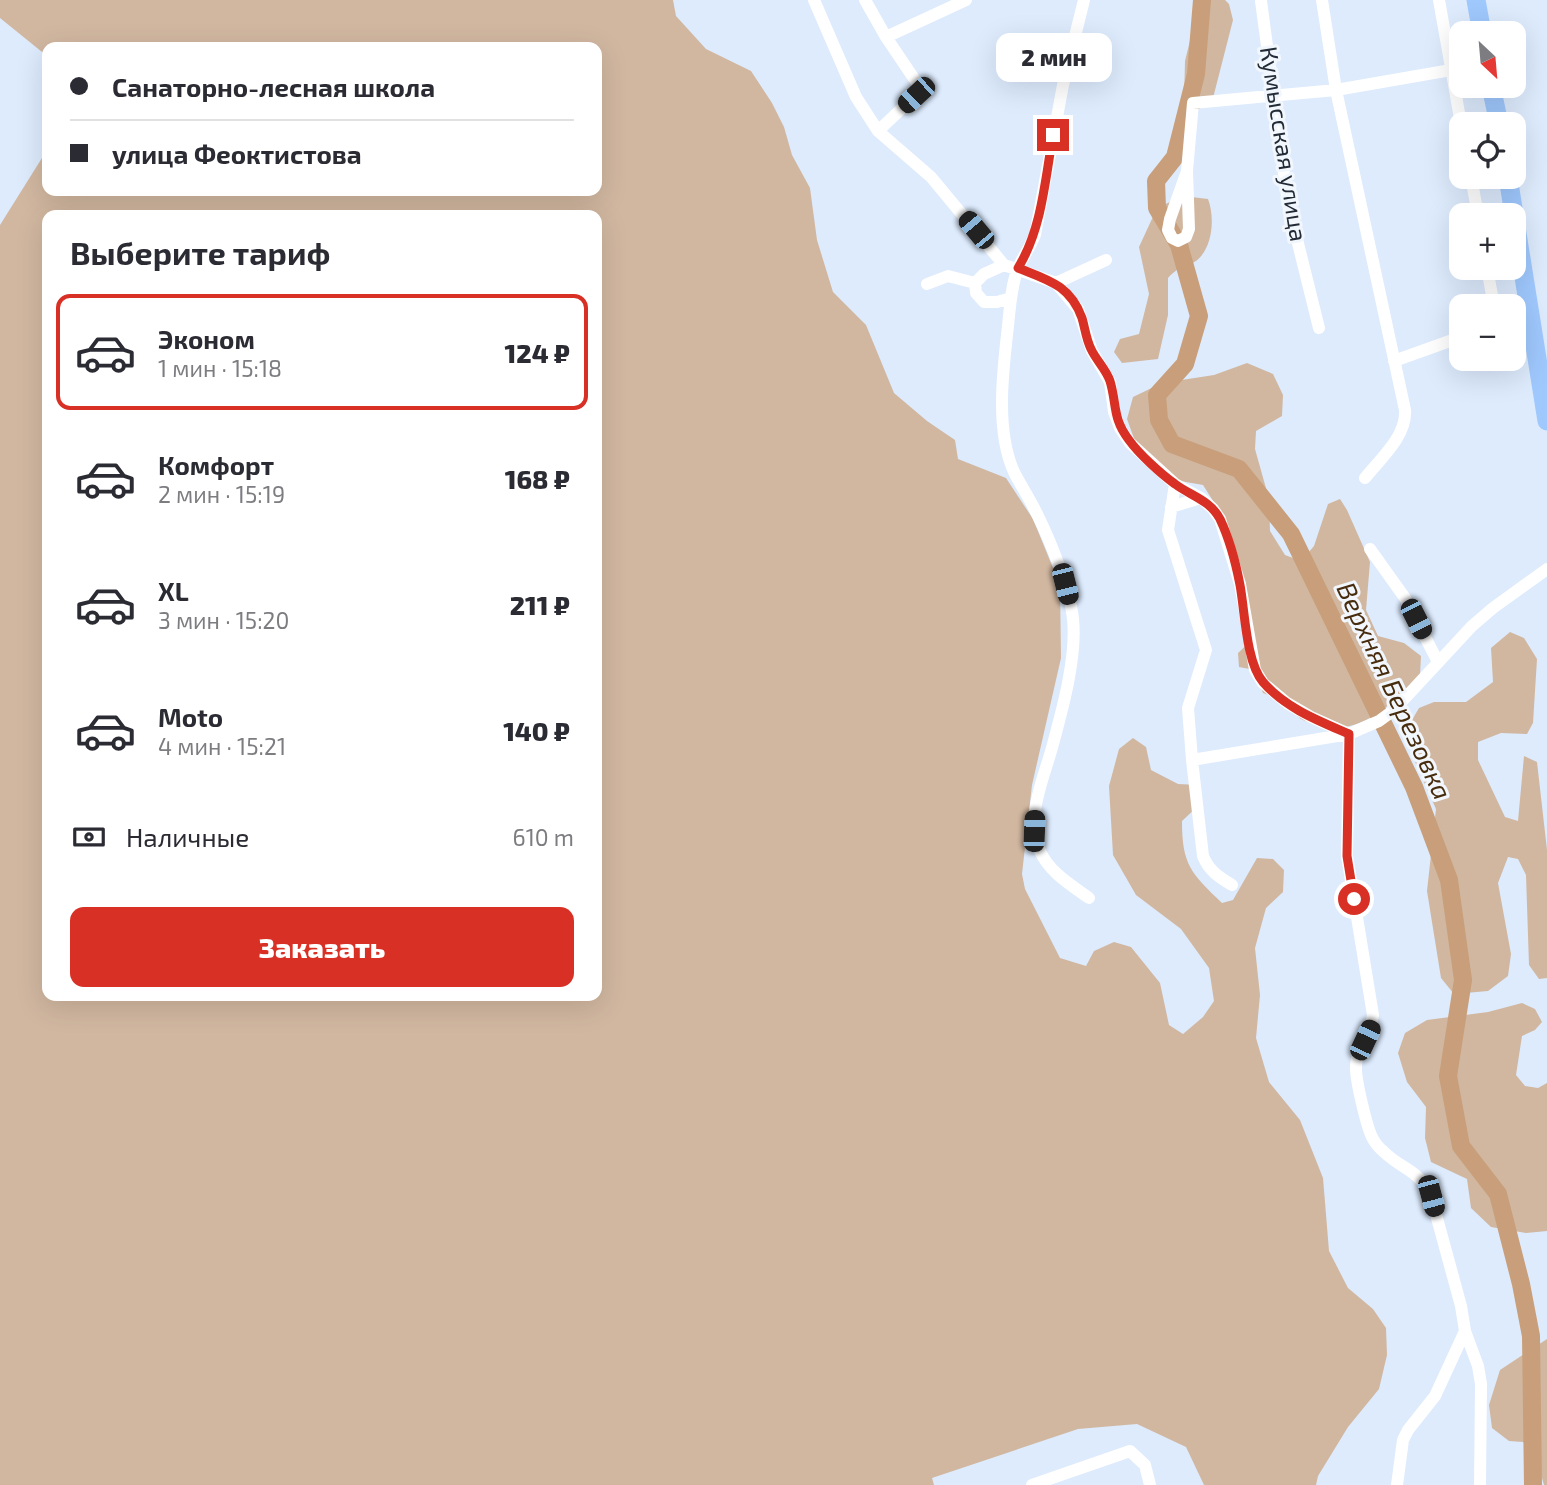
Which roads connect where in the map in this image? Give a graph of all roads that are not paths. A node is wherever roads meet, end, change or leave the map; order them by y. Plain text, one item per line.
1 (814, 0) edge
2 (865, 0) edge
3 (966, 0) edge
4 (1084, 0) edge
5 (1322, 0) edge
6 (1439, 0) edge
7 (1476, 0) edge
8 (1261, 1) edge
9 (1480, 21) edge
10 (886, 37) junction
11 (1449, 58) edge
12 (1449, 70) edge
13 (1336, 90) junction
14 (1273, 96) junction
15 (878, 131) junction
16 (1187, 171) dead end
17 (1509, 189) edge
18 (1106, 260) dead end
19 (1004, 265) junction
20 (1018, 268) junction
21 (975, 283) junction
22 (1056, 283) junction
23 (927, 284) dead end
24 (1520, 294) edge
25 (1011, 298) junction
26 (1319, 328) dead end
27 (1526, 332) edge
28 (1449, 341) edge
29 (1394, 361) junction
30 (1547, 421) edge
31 (1364, 478) dead end
32 (1175, 484) junction
33 (1200, 498) junction
34 (1171, 507) junction
35 (1370, 549) dead end
36 (1547, 569) edge
37 (1438, 662) junction
38 (1349, 734) junction
39 (1192, 760) junction
40 (1232, 885) dead end
41 (1089, 898) dead end
42 (1465, 1331) junction
43 (1032, 1485) edge
44 (1150, 1485) edge
45 (1397, 1485) edge
46 (1480, 1485) edge

1 - 15 street
2 - 10 street
3 - 10 street
4 - 20 street
5 - 13 street
6 - 11 street
7 - 9 main road
8 - 14 street, Кумысская улица
10 - 15 street
12 - 13 street
13 - 14 street
13 - 29 street
14 - 16 street
14 - 26 street, Кумысская улица
15 - 19 street
17 - 24 main road
18 - 22 street
19 - 20 street
19 - 21 street
20 - 22 street
20 - 25 street
21 - 23 street
21 - 25 street
22 - 32 street
25 - 41 street
27 - 30 main road
28 - 29 street
29 - 31 street
32 - 33 street
32 - 34 street
33 - 34 street
33 - 38 street
34 - 39 street
35 - 37 street
36 - 37 street
37 - 38 street
38 - 39 street
38 - 42 street
39 - 40 street
42 - 45 street
42 - 46 street
43 - 44 street

